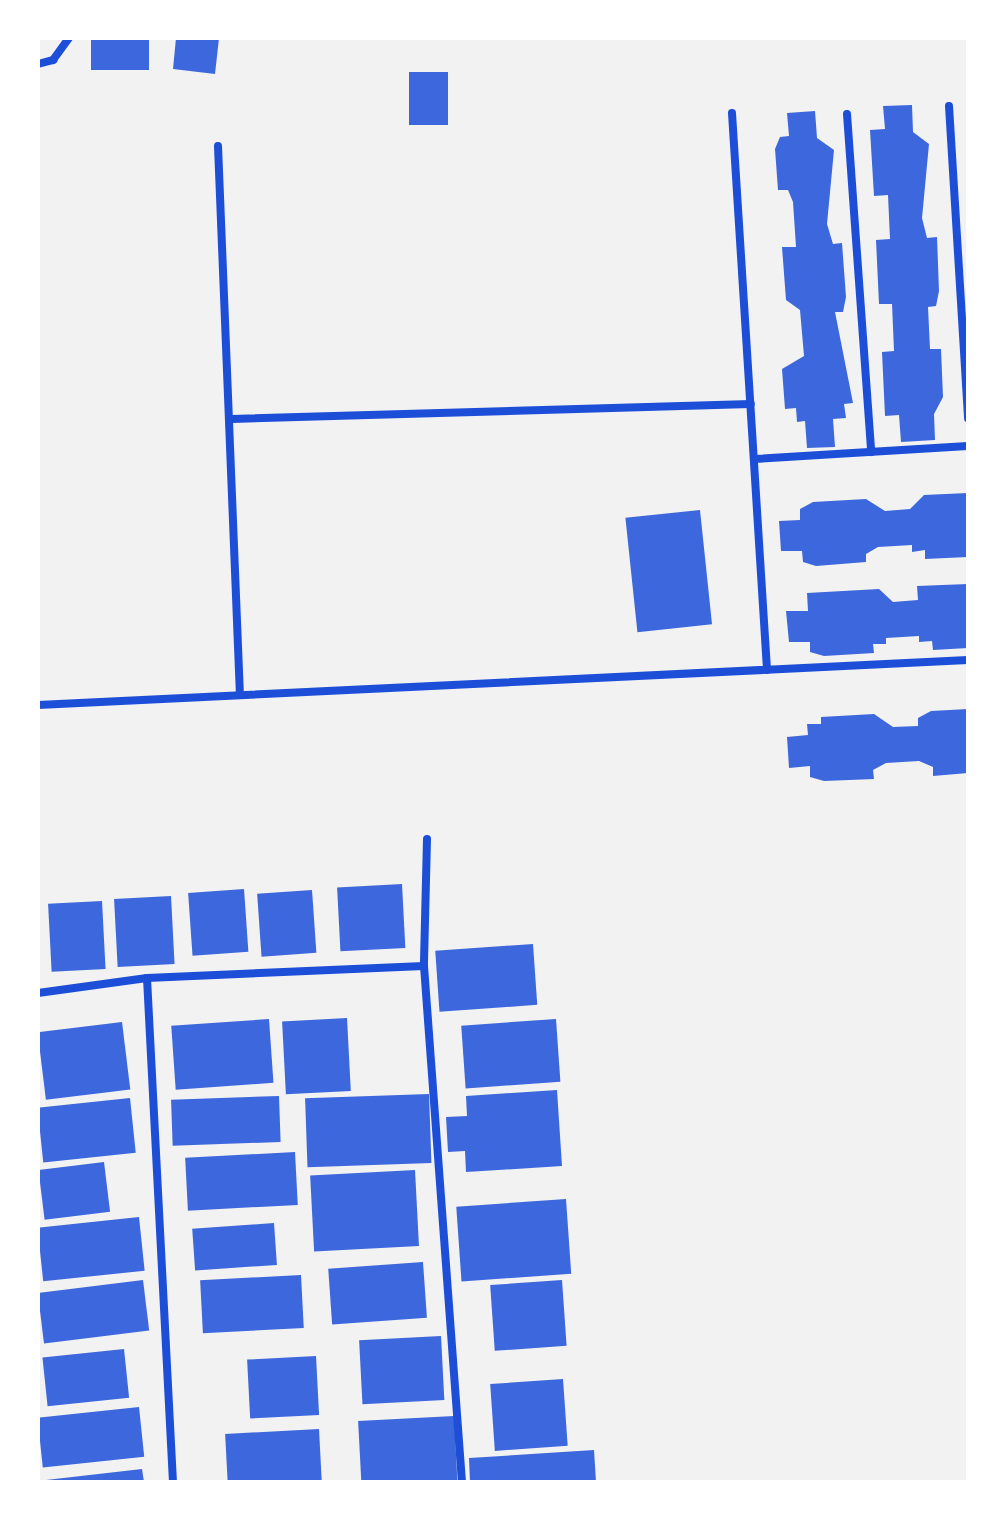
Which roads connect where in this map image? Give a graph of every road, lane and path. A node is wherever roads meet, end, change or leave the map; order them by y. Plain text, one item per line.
1 (69, 38) edge
2 (38, 64) edge
3 (949, 106) dead end
4 (732, 113) dead end
5 (847, 114) dead end
6 (218, 146) dead end
7 (751, 404) junction
8 (968, 418) edge
9 (232, 419) junction
10 (968, 446) edge
11 (871, 452) junction
12 (754, 459) junction
13 (968, 660) edge
14 (767, 670) junction
15 (240, 695) junction
16 (38, 705) edge
17 (427, 839) dead end
18 (424, 966) junction
19 (147, 978) junction
20 (38, 993) edge
21 (173, 1482) edge
22 (462, 1482) edge

1 - 2 street
3 - 8 street
4 - 7 street
5 - 11 street
6 - 9 street
7 - 9 street
7 - 12 street
9 - 15 street
10 - 11 street
11 - 12 street
12 - 14 street
13 - 14 street
14 - 15 street
15 - 16 street
17 - 18 street
18 - 19 street
18 - 22 street
19 - 20 street
19 - 21 street

